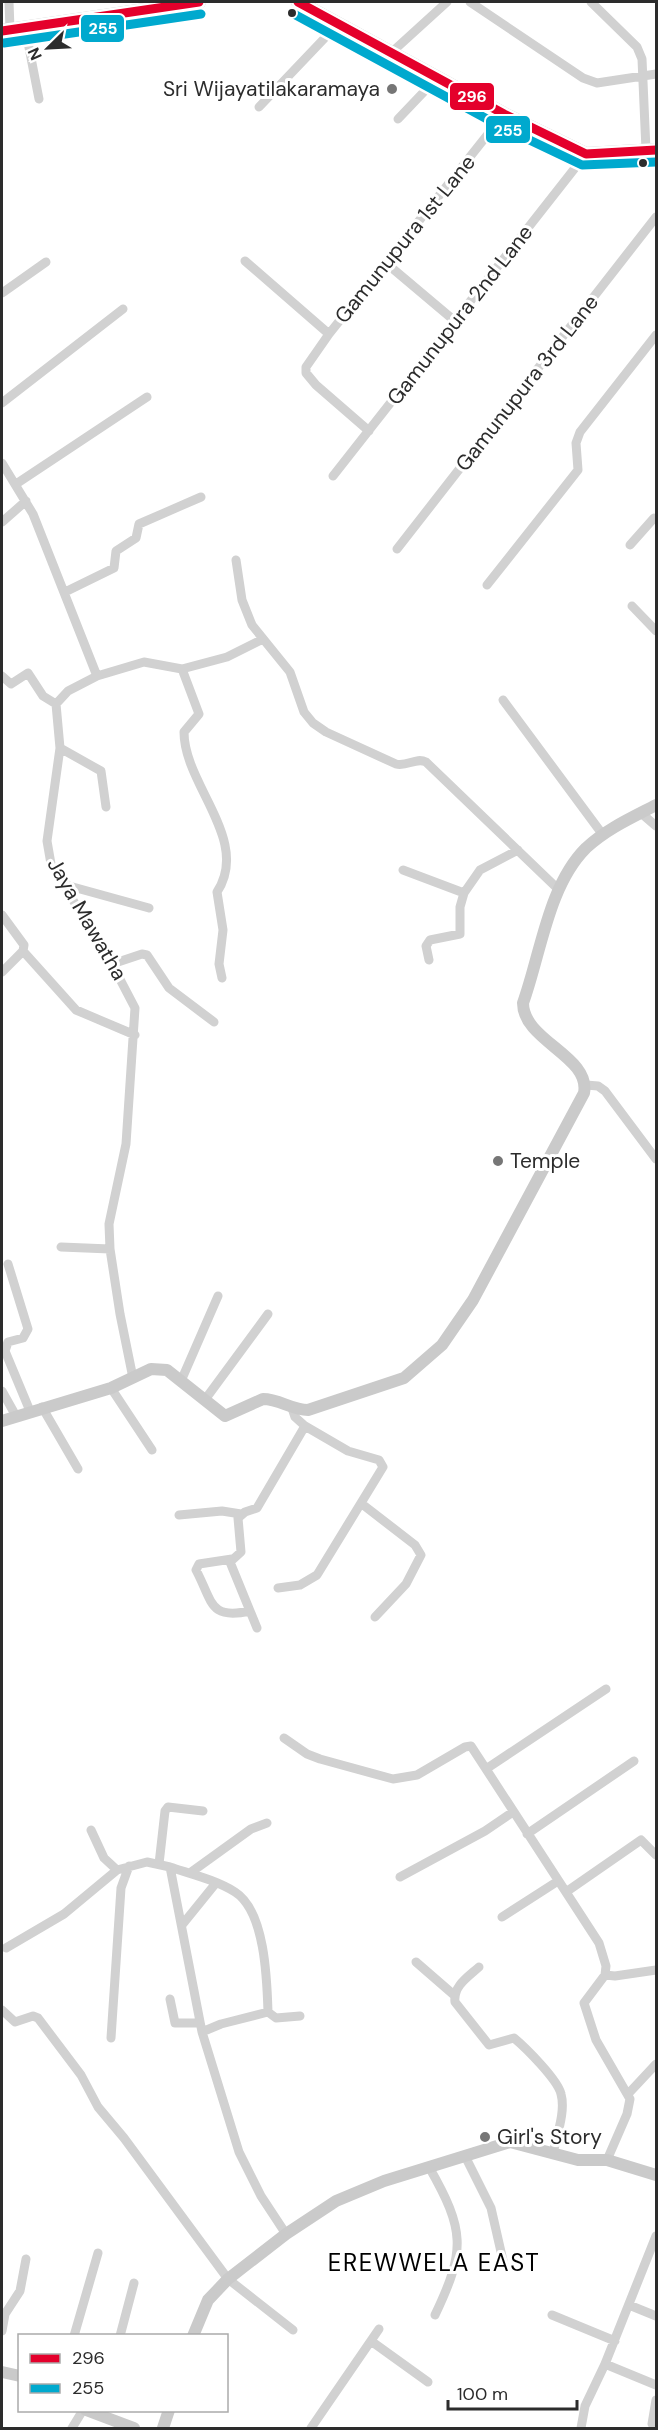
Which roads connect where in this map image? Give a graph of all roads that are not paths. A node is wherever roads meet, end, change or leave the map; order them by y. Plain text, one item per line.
1 (9, 2) edge
2 (199, 2) edge
3 (298, 2) edge
4 (447, 2) edge
5 (470, 2) edge
6 (591, 2) edge
7 (339, 23) junction
8 (12, 29) edge
9 (392, 52) junction
10 (657, 74) edge
11 (643, 75) junction
12 (438, 77) junction
13 (39, 99) dead end
14 (259, 107) dead end
15 (504, 114) junction
16 (398, 119) dead end
17 (651, 150) edge
18 (586, 154) junction
19 (657, 217) edge
20 (245, 261) dead end
21 (46, 262) dead end
22 (386, 263) junction
23 (2, 293) edge
24 (123, 309) dead end
25 (456, 322) junction
26 (329, 334) junction
27 (657, 335) edge
28 (147, 397) dead end
29 (2, 403) edge
30 (369, 431) junction
31 (2, 463) edge
32 (333, 476) dead end
33 (16, 484) junction
34 (201, 497) dead end
35 (26, 501) junction
36 (657, 519) edge
37 (2, 522) edge
38 (630, 545) dead end
39 (397, 549) dead end
40 (236, 560) dead end
41 (487, 585) dead end
42 (65, 592) junction
43 (632, 606) dead end
44 (657, 631) edge
45 (263, 639) junction
46 (182, 669) junction
47 (2, 676) edge
48 (97, 676) junction
49 (503, 700) dead end
50 (57, 704) junction
51 (60, 748) junction
52 (657, 805) edge
53 (106, 807) dead end
54 (641, 813) junction
55 (657, 826) edge
56 (603, 835) junction
57 (518, 850) junction
58 (403, 870) dead end
59 (62, 884) junction
60 (558, 889) junction
61 (464, 893) junction
62 (149, 908) dead end
63 (2, 915) edge
64 (23, 951) junction
65 (429, 960) dead end
66 (112, 964) junction
67 (2, 972) edge
68 (222, 978) dead end
69 (214, 1022) dead end
70 (135, 1035) junction
71 (586, 1086) junction
72 (657, 1158) edge
73 (61, 1247) dead end
74 (110, 1249) junction
75 (8, 1264) dead end
76 (218, 1296) dead end
77 (268, 1314) dead end
78 (133, 1378) junction
79 (181, 1381) junction
80 (111, 1388) junction
81 (2, 1391) edge
82 (204, 1401) junction
83 (291, 1408) junction
84 (36, 1409) junction
85 (16, 1416) junction
86 (2, 1421) edge
87 (306, 1425) junction
88 (152, 1450) dead end
89 (78, 1469) dead end
90 (362, 1504) junction
91 (240, 1514) junction
92 (179, 1515) dead end
93 (232, 1559) junction
94 (278, 1588) dead end
95 (250, 1611) junction
96 (375, 1617) dead end
97 (257, 1628) dead end
98 (606, 1689) dead end
99 (284, 1738) dead end
100 (634, 1761) dead end
101 (486, 1769) junction
102 (202, 1811) dead end
103 (513, 1812) junction
104 (267, 1823) dead end
105 (91, 1830) dead end
106 (526, 1834) junction
107 (657, 1855) edge
108 (159, 1864) junction
109 (129, 1866) junction
110 (170, 1867) junction
111 (117, 1870) junction
112 (190, 1874) junction
113 (400, 1877) dead end
114 (558, 1881) junction
115 (216, 1883) junction
116 (566, 1892) junction
117 (502, 1917) dead end
118 (182, 1925) junction
119 (3, 1947) edge
120 (416, 1962) dead end
121 (479, 1967) dead end
122 (657, 1970) edge
123 (605, 1975) junction
124 (454, 1995) junction
125 (170, 1999) dead end
126 (2, 2010) edge
127 (268, 2012) junction
128 (300, 2016) dead end
129 (201, 2028) junction
130 (111, 2037) dead end
131 (657, 2064) edge
132 (629, 2093) junction
133 (553, 2154) junction
134 (465, 2156) junction
135 (606, 2160) junction
136 (429, 2167) junction
137 (657, 2175) edge
138 (286, 2234) junction
139 (657, 2236) edge
140 (98, 2253) dead end
141 (26, 2259) dead end
142 (504, 2265) dead end
143 (228, 2279) junction
144 (134, 2283) dead end
145 (629, 2305) junction
146 (435, 2315) dead end
147 (552, 2315) dead end
148 (657, 2316) edge
149 (380, 2329) dead end
150 (293, 2330) dead end
151 (2, 2331) edge
152 (75, 2334) edge
153 (121, 2334) edge
154 (194, 2334) edge
155 (371, 2341) junction
156 (615, 2341) junction
157 (605, 2364) junction
158 (2, 2372) edge
159 (18, 2376) edge
160 (428, 2382) dead end
161 (657, 2385) edge
162 (657, 2400) edge
163 (90, 2412) edge
164 (168, 2412) edge
165 (652, 2424) dead end
166 (72, 2428) edge
167 (134, 2428) edge
168 (163, 2428) edge
169 (311, 2428) edge
170 (581, 2428) edge

1 - 8 street
2 - 8 main road
3 - 7 main road
4 - 9 street
5 - 11 street
6 - 11 street
7 - 9 main road
7 - 14 street
8 - 13 street
9 - 12 main road
10 - 11 street
11 - 17 street
12 - 15 main road
12 - 16 street
15 - 18 main road
15 - 22 street, Gamunupura 1st Lane
17 - 18 main road
18 - 25 street, Gamunupura 2nd Lane
19 - 39 street, Gamunupura 3rd Lane
20 - 26 street, Gamunupura 1st Lane
21 - 23 street
22 - 25 street
22 - 26 street, Gamunupura 1st Lane
24 - 29 street
25 - 30 street, Gamunupura 2nd Lane
26 - 30 street
27 - 41 street
28 - 33 street
30 - 32 street, Gamunupura 2nd Lane
31 - 33 street
33 - 35 street
34 - 42 street
35 - 37 street
35 - 42 street
36 - 38 street
40 - 45 street
42 - 48 street
43 - 44 street
45 - 46 street
45 - 57 street
46 - 48 street
46 - 68 street
47 - 50 street
48 - 50 street
49 - 56 street
50 - 51 street, Jaya Mawatha
51 - 53 street
51 - 59 street, Jaya Mawatha
52 - 54 street
54 - 55 street
54 - 56 street
56 - 60 street
57 - 60 street
57 - 61 street
58 - 61 street
59 - 62 street
59 - 66 street, Jaya Mawatha
60 - 71 street
61 - 65 street
63 - 64 street
64 - 67 street
64 - 70 street
66 - 69 street
66 - 70 street, Jaya Mawatha
70 - 74 street, Jaya Mawatha
71 - 72 street
71 - 83 street
73 - 74 street
74 - 78 street, Jaya Mawatha
75 - 84 street
76 - 79 street
77 - 82 street
78 - 79 street
78 - 80 street
79 - 82 street
80 - 84 street
80 - 88 street
81 - 85 street
82 - 83 street
83 - 87 street
84 - 85 street
84 - 89 street
85 - 86 street
87 - 90 street
87 - 91 street
90 - 94 street
90 - 96 street
91 - 92 street
91 - 93 street
93 - 95 street
93 - 95 street
95 - 97 street
98 - 101 street
99 - 101 street
100 - 106 street
101 - 103 street
102 - 108 street
103 - 106 street
103 - 113 street
104 - 112 street
105 - 111 street
106 - 114 street
107 - 116 street
108 - 109 street
108 - 110 street
109 - 111 street
109 - 130 street
110 - 112 street
110 - 118 street
111 - 119 street
112 - 115 street
114 - 116 street
114 - 117 street
115 - 118 street
115 - 127 street
116 - 123 street
118 - 129 street
120 - 124 street
121 - 124 street
122 - 123 street
123 - 132 street
124 - 133 street
125 - 129 street
126 - 143 street
127 - 128 street
127 - 129 street
129 - 138 street
131 - 132 street
132 - 135 street
133 - 134 street
133 - 135 street
134 - 136 street
134 - 142 street
135 - 137 street
136 - 138 street
136 - 146 street
138 - 143 street
139 - 145 street
140 - 152 street
141 - 151 street
143 - 150 street
143 - 154 street
144 - 153 street
145 - 148 street
145 - 156 street
147 - 156 street
149 - 155 street
155 - 160 street
155 - 169 street
156 - 157 street
157 - 161 street
157 - 170 street
158 - 159 street
162 - 165 street
163 - 166 street
163 - 167 street
164 - 168 street

